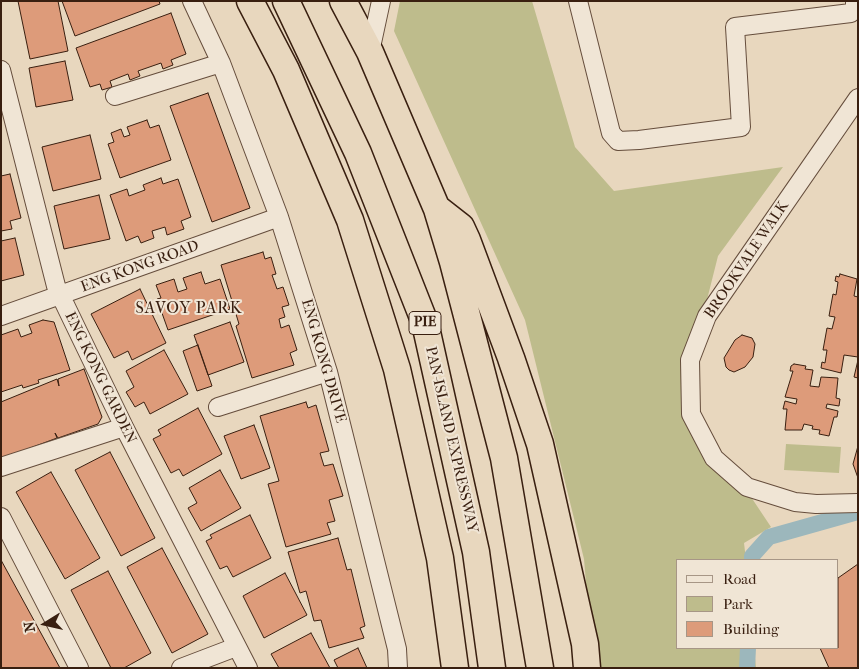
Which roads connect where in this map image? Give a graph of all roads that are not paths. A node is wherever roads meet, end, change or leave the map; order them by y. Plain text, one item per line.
1 (192, 1) edge
2 (250, 1) edge
3 (286, 1) edge
4 (343, 1) edge
5 (382, 1) edge
6 (578, 1) edge
7 (855, 1) edge
8 (370, 52) junction
9 (221, 63) junction
10 (1, 70) edge
11 (115, 96) dead end
12 (858, 98) edge
13 (437, 209) junction
14 (279, 217) junction
15 (60, 296) junction
16 (1, 316) edge
17 (328, 372) junction
18 (218, 408) dead end
19 (124, 427) junction
20 (1, 468) edge
21 (858, 503) edge
22 (1, 517) edge
23 (236, 647) junction
24 (79, 668) edge
25 (181, 668) edge
26 (248, 668) edge
27 (398, 668) edge
28 (455, 668) edge
29 (492, 668) edge
30 (540, 668) edge
31 (587, 668) edge

1 - 9 street, ENG KONG DRIVE
2 - 28 highway
3 - 29 highway, PAN-ISLAND EXPRESSWAY / PIE
4 - 8 highway
5 - 8 street
6 - 7 street
8 - 13 highway
9 - 11 street
9 - 14 street, ENG KONG DRIVE
10 - 15 street, ENG KONG GARDEN
12 - 21 street, BROOKVALE WALK
13 - 30 highway
13 - 31 highway
14 - 15 street, ENG KONG ROAD
14 - 17 street, ENG KONG DRIVE
15 - 16 street, ENG KONG ROAD
15 - 19 street, ENG KONG GARDEN
17 - 18 street
17 - 27 street, ENG KONG DRIVE
19 - 20 street
19 - 23 street, ENG KONG GARDEN
22 - 24 street
23 - 25 street
23 - 26 street, ENG KONG GARDEN

